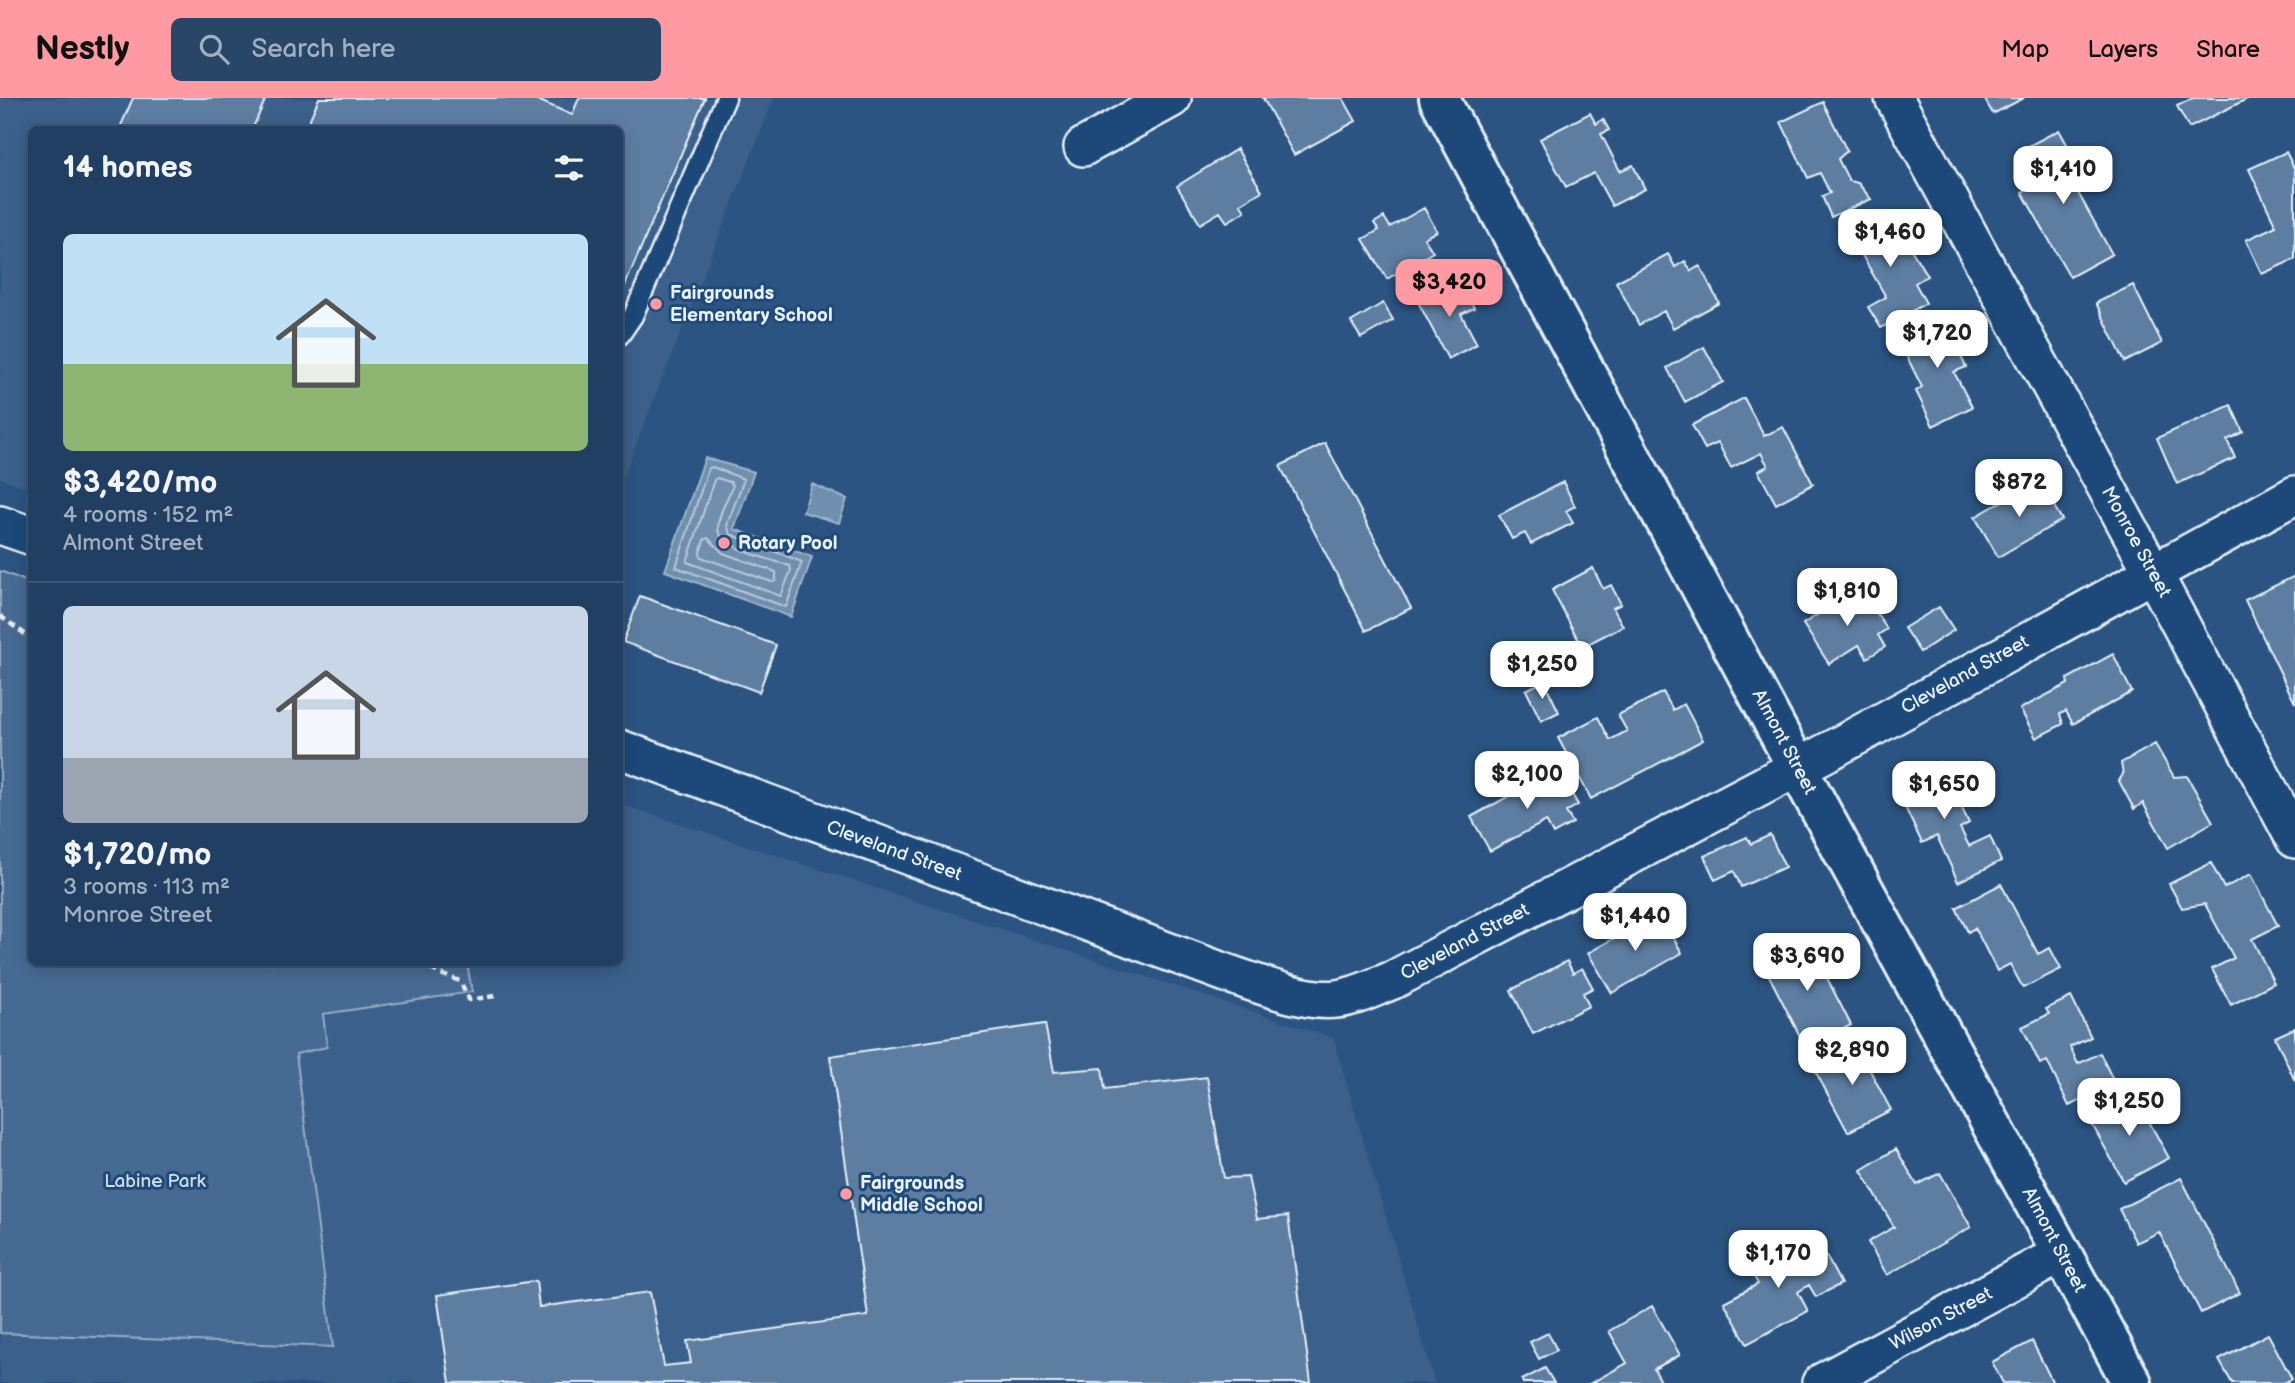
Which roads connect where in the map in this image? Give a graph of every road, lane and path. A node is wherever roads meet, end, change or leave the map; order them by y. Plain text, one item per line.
1 (726, 98) edge
2 (1172, 98) edge
3 (1439, 98) edge
4 (1894, 98) edge
5 (1083, 147) dead end
6 (623, 331) edge
7 (2295, 495) edge
8 (0, 525) edge
9 (28, 535) edge
10 (2152, 571) junction
11 (0, 616) edge
12 (28, 636) edge
13 (623, 750) edge
14 (1797, 767) junction
15 (2295, 839) edge
16 (427, 966) edge
17 (495, 996) dead end
18 (2061, 1254) junction
19 (1821, 1383) edge
20 (2132, 1383) edge

1 - 6 lane
2 - 5 street
3 - 14 street, Almont Street
4 - 10 street, Monroe Street
7 - 10 street, Cleveland Street
8 - 9 street
10 - 14 street, Cleveland Street
10 - 15 street, Monroe Street
11 - 12 path
13 - 14 street, Cleveland Street
14 - 18 street, Almont Street
16 - 17 path
18 - 19 street, Wilson Street
18 - 20 street, Almont Street

